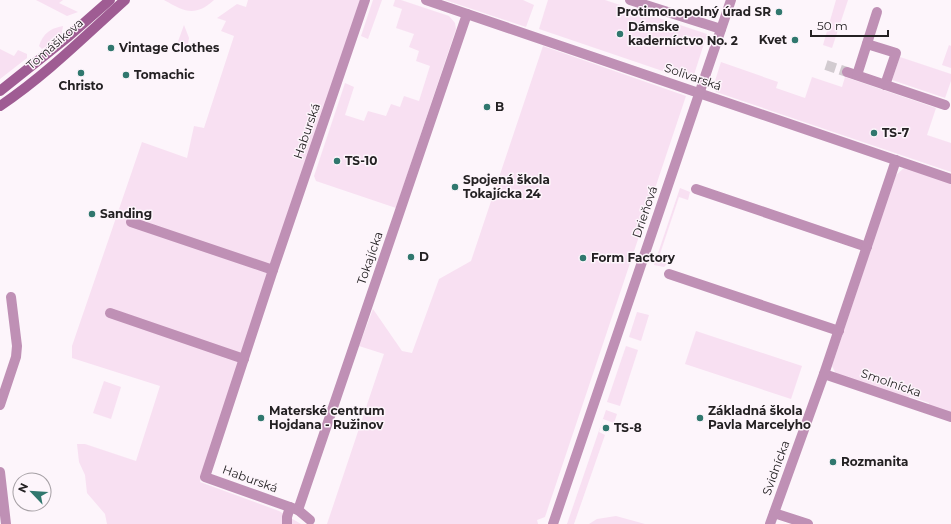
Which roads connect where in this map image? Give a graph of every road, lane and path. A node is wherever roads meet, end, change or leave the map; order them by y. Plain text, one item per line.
1 (110, 0) edge
2 (125, 0) edge
3 (365, 0) edge
4 (426, 0) edge
5 (630, 0) edge
6 (730, 0) edge
7 (877, 12) dead end
8 (468, 14) junction
9 (721, 29) junction
10 (867, 44) junction
11 (885, 85) junction
12 (1, 90) edge
13 (699, 93) junction
14 (945, 105) dead end
15 (0, 106) edge
16 (899, 161) junction
17 (951, 178) edge
18 (696, 189) dead end
19 (131, 222) dead end
20 (867, 247) junction
21 (273, 270) junction
22 (669, 274) dead end
23 (11, 297) dead end
24 (110, 313) dead end
25 (838, 331) junction
26 (244, 359) junction
27 (824, 374) junction
28 (0, 405) edge
29 (951, 417) edge
30 (0, 472) edge
31 (294, 509) junction
32 (774, 512) junction
33 (310, 520) dead end
34 (6, 524) edge
35 (287, 524) edge
36 (553, 524) edge
37 (770, 524) edge
38 (808, 524) edge

1 - 12 main road, Tomášikova
2 - 15 main road, Tomášikova
3 - 21 street, Haburská
4 - 8 street, Solivarská
5 - 9 street
6 - 9 street, Drieňová
7 - 10 street
8 - 13 street, Solivarská
8 - 31 street, Tokajícka
9 - 13 street, Drieňová
10 - 11 street
10 - 11 street
11 - 14 street
13 - 16 street, Solivarská
13 - 36 street, Drieňová
16 - 17 street, Solivarská
16 - 20 street, Svidnícka
18 - 20 street
19 - 21 street
20 - 25 street, Svidnícka
21 - 26 street, Haburská
22 - 25 street
23 - 28 street
24 - 26 street
25 - 27 street, Svidnícka
26 - 31 street, Haburská
27 - 29 street, Smolnícka
27 - 32 street, Svidnícka
30 - 34 street
31 - 33 street, Haburská
31 - 35 street, Tokajícka
32 - 37 street, Svidnícka
32 - 38 street

